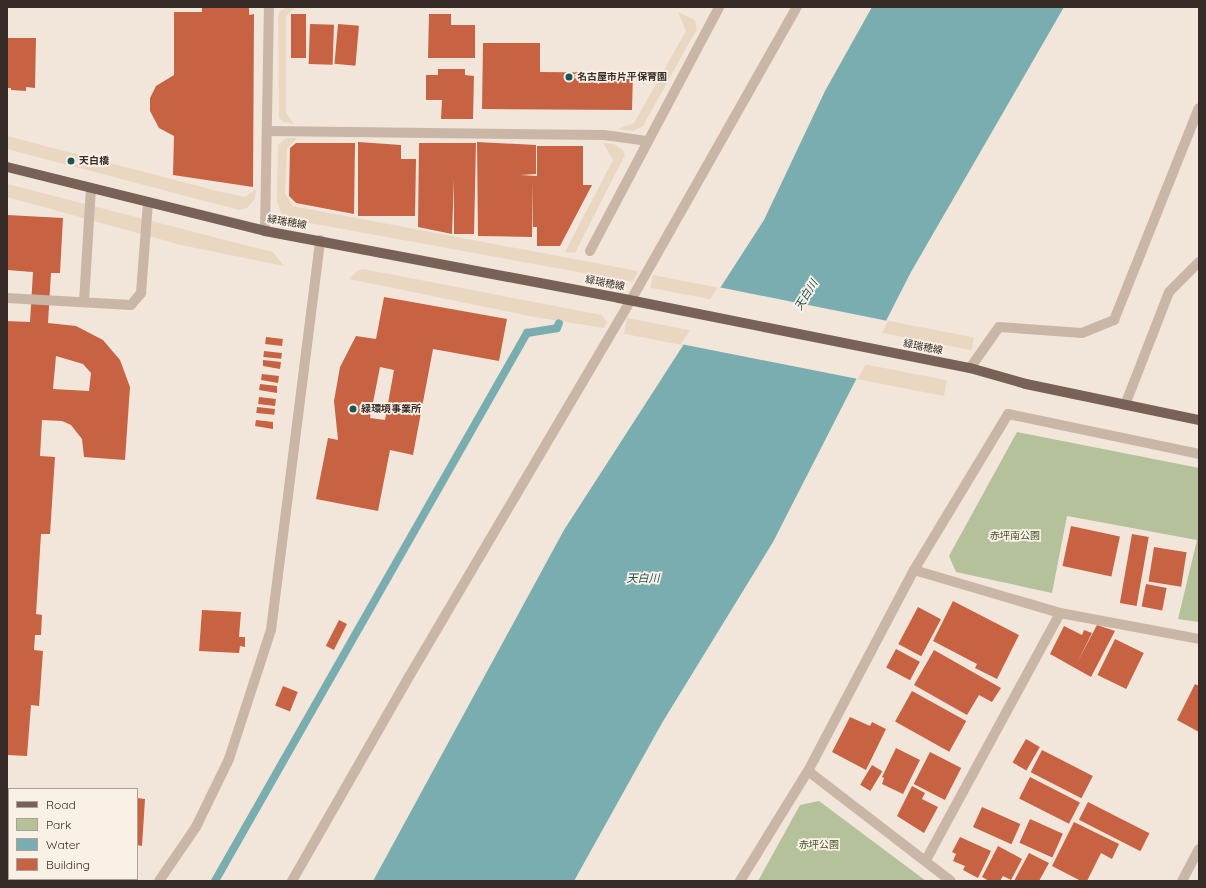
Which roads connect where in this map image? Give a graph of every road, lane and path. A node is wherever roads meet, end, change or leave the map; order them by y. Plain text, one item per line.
1 (269, 7) edge
2 (719, 7) edge
3 (796, 7) edge
4 (1199, 108) edge
5 (268, 131) junction
6 (647, 141) junction
7 (7, 167) edge
8 (91, 189) junction
9 (148, 203) junction
10 (265, 231) junction
11 (320, 240) junction
12 (590, 251) dead end
13 (1199, 262) edge
14 (7, 298) edge
15 (634, 301) junction
16 (84, 302) junction
17 (970, 368) junction
18 (1125, 405) junction
19 (1199, 420) edge
20 (1199, 454) edge
21 (914, 570) junction
22 (1060, 613) junction
23 (1199, 639) edge
24 (808, 771) junction
25 (1199, 849) edge
26 (926, 860) junction
27 (159, 881) edge
28 (292, 881) edge
29 (740, 881) edge
30 (951, 881) edge
31 (1182, 881) edge

1 - 5 street
2 - 6 street
3 - 15 street
4 - 17 street
5 - 6 street
5 - 10 street
6 - 12 street
7 - 8 main road, 緑瑞穂線
8 - 9 main road, 緑瑞穂線
8 - 16 street
9 - 10 main road, 緑瑞穂線
9 - 16 street
10 - 11 main road, 緑瑞穂線
11 - 15 main road, 緑瑞穂線
11 - 27 street
13 - 18 street
14 - 16 street
15 - 17 main road, 緑瑞穂線
15 - 28 street
17 - 18 main road, 緑瑞穂線
18 - 19 main road, 緑瑞穂線
20 - 21 street
21 - 22 street
21 - 24 street
22 - 23 street
22 - 26 street
24 - 26 street
24 - 29 street
25 - 31 street
26 - 30 street

